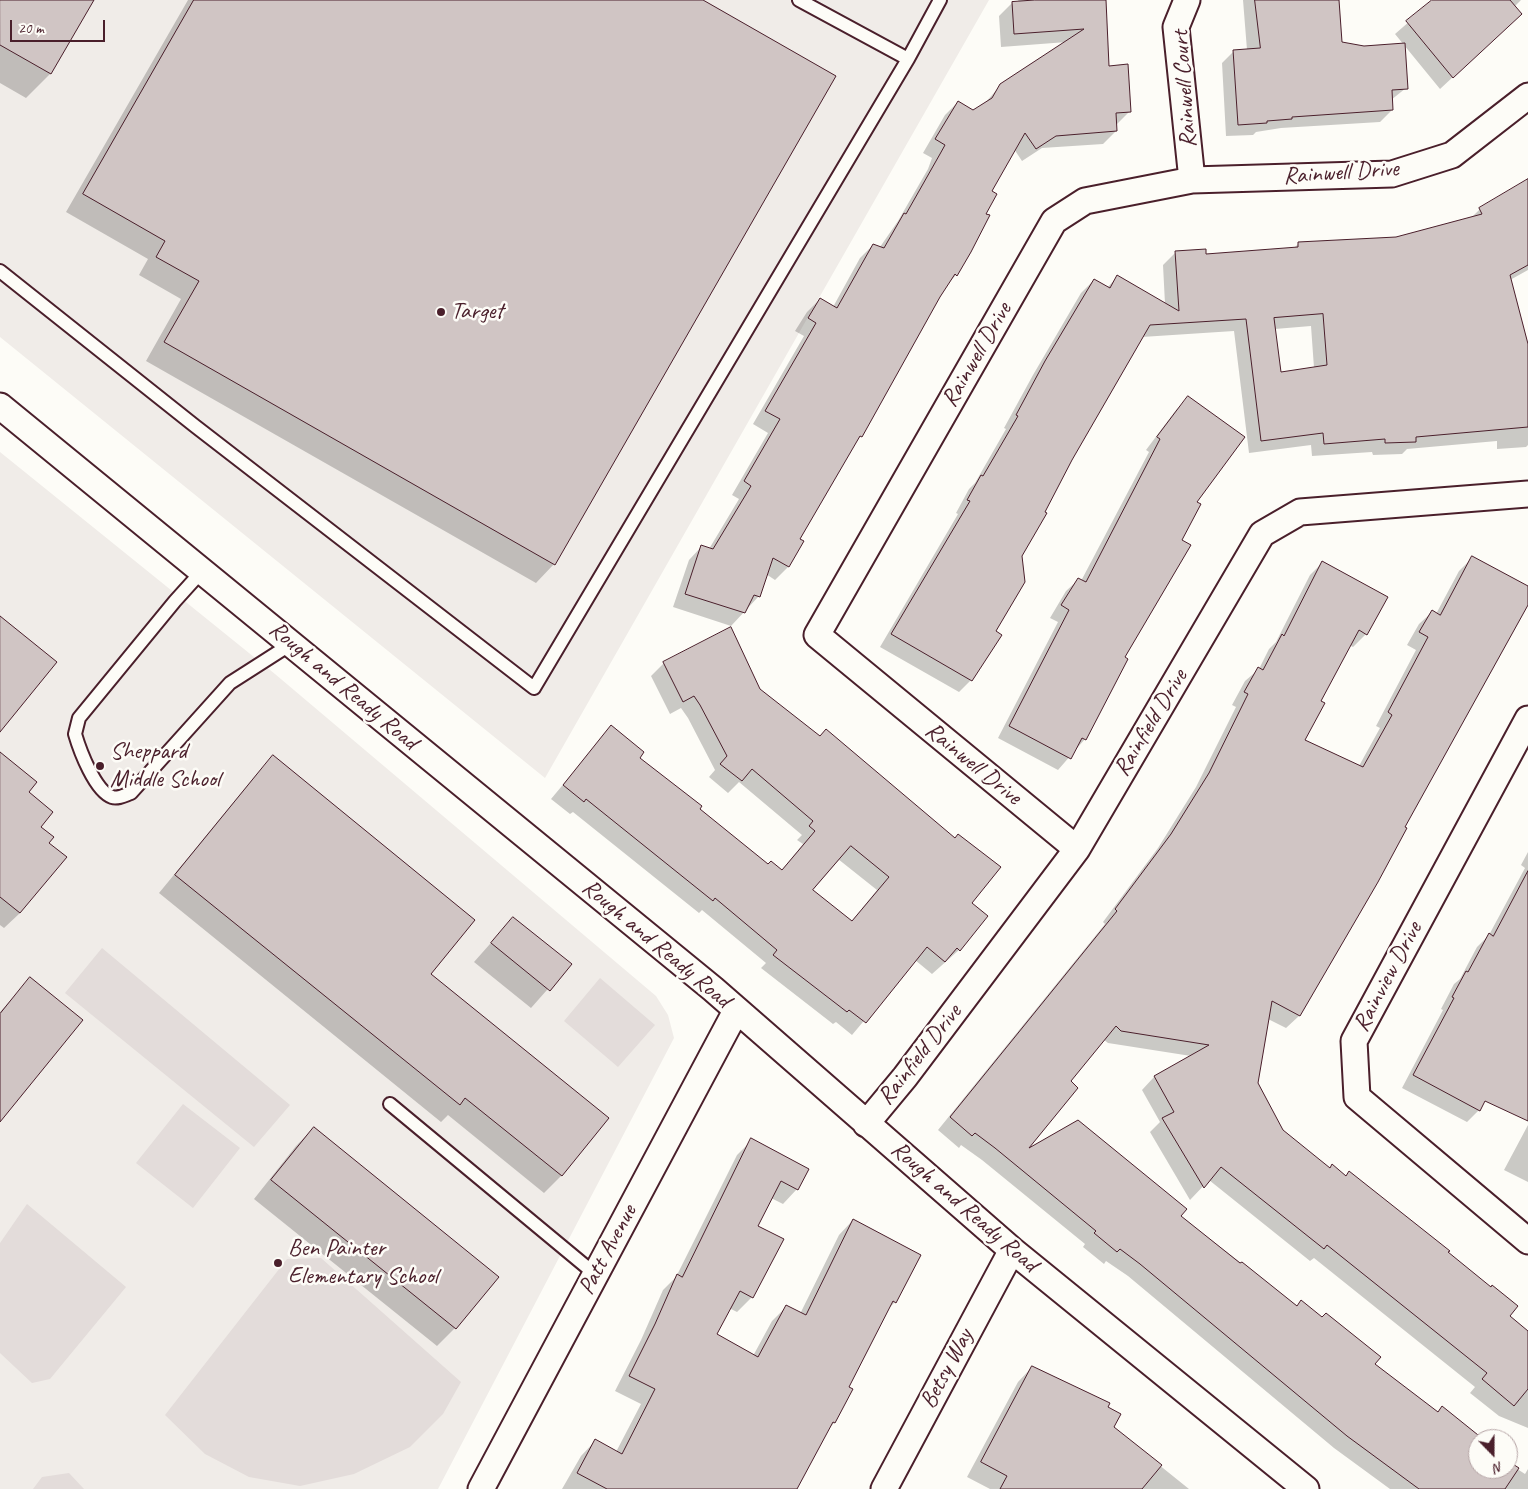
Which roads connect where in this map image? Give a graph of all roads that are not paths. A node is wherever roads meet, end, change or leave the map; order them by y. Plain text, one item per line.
1 (799, 0) edge
2 (940, 0) edge
3 (1188, 0) edge
4 (908, 59) junction
5 (1528, 96) edge
6 (1192, 180) junction
7 (0, 271) edge
8 (0, 406) edge
9 (1528, 494) edge
10 (203, 570) junction
11 (291, 644) junction
12 (1528, 719) edge
13 (1077, 849) junction
14 (736, 1011) junction
15 (390, 1104) dead end
16 (866, 1124) junction
17 (1528, 1241) edge
18 (1012, 1250) junction
19 (595, 1274) junction
20 (481, 1489) edge
21 (884, 1489) edge
22 (1306, 1489) edge

1 - 4 lane
2 - 4 lane
3 - 6 street, Rainwell Court
4 - 7 lane
5 - 6 street, Rainwell Drive
6 - 13 street, Rainwell Drive
8 - 10 street, Rough and Ready Road
9 - 13 street, Rainfield Drive
10 - 11 street, Rough and Ready Road
10 - 11 lane
11 - 14 street, Rough and Ready Road
12 - 17 street, Rainview Drive
13 - 16 street, Rainfield Drive
14 - 16 street, Rough and Ready Road
14 - 19 street, Patt Avenue
15 - 19 lane
16 - 18 street, Rough and Ready Road
18 - 21 street, Betsy Way
18 - 22 street, Rough and Ready Road
19 - 20 street, Patt Avenue

